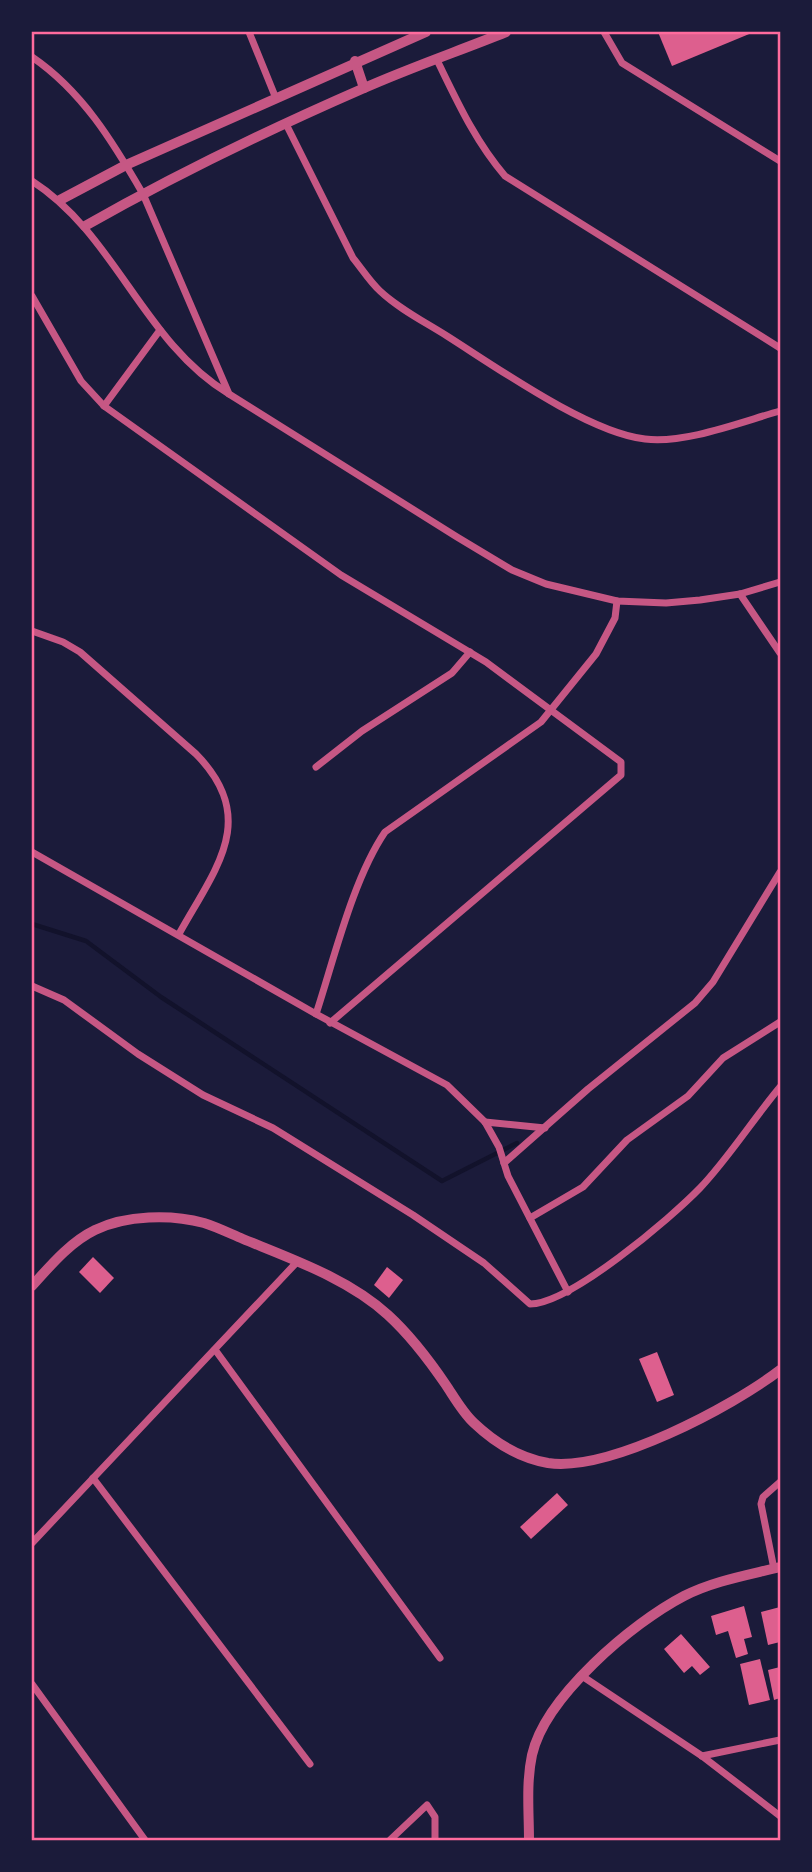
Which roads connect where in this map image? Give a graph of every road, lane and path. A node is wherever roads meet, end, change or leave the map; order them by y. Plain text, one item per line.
1 (249, 32) edge
2 (426, 32) edge
3 (506, 32) edge
4 (604, 32) edge
5 (32, 57) edge
6 (437, 60) junction
7 (355, 61) junction
8 (364, 88) junction
9 (275, 96) junction
10 (286, 124) junction
11 (780, 161) edge
12 (126, 164) junction
13 (32, 181) edge
14 (143, 194) junction
15 (60, 200) junction
16 (85, 226) junction
17 (32, 296) edge
18 (160, 330) junction
19 (780, 348) edge
20 (229, 394) junction
21 (104, 406) junction
22 (780, 411) edge
23 (780, 582) edge
24 (740, 594) junction
25 (617, 601) junction
26 (32, 631) edge
27 (470, 652) junction
28 (780, 653) edge
29 (552, 709) junction
30 (316, 767) dead end
31 (32, 852) edge
32 (780, 872) edge
33 (179, 934) junction
34 (32, 986) edge
35 (316, 1014) junction
36 (780, 1022) edge
37 (330, 1023) junction
38 (780, 1087) edge
39 (485, 1122) junction
40 (545, 1128) junction
41 (504, 1163) junction
42 (530, 1218) junction
43 (297, 1262) junction
44 (32, 1286) edge
45 (568, 1292) junction
46 (216, 1351) junction
47 (780, 1370) edge
48 (93, 1478) junction
49 (780, 1482) edge
50 (32, 1543) edge
51 (777, 1568) edge
52 (440, 1658) dead end
53 (582, 1676) junction
54 (32, 1684) edge
55 (780, 1740) edge
56 (702, 1756) junction
57 (310, 1764) dead end
58 (780, 1816) edge
59 (145, 1840) edge
60 (390, 1840) edge
61 (435, 1840) edge
62 (529, 1840) edge

1 - 9 street
2 - 7 street
3 - 6 street
4 - 11 street
5 - 12 street
6 - 8 street
6 - 19 street
7 - 8 street
7 - 9 street
8 - 10 street
9 - 12 street
10 - 14 street
10 - 22 street
12 - 14 street
12 - 15 street
13 - 15 street
14 - 16 street
14 - 20 street
15 - 16 street
16 - 18 street
17 - 21 street
18 - 20 street
18 - 21 street
20 - 25 street
21 - 27 street
23 - 24 street
24 - 25 street
24 - 28 street
25 - 29 street
26 - 33 street
27 - 29 street
27 - 30 street
29 - 35 street
29 - 37 street
31 - 33 street
32 - 40 street
33 - 35 street
34 - 45 street
35 - 37 street
36 - 42 street
37 - 39 street
38 - 45 street
39 - 40 street
39 - 41 street
40 - 41 street
41 - 42 street
42 - 45 street
43 - 44 street
43 - 46 street
43 - 47 street
46 - 48 street
46 - 52 street
48 - 50 street
48 - 57 street
49 - 51 street
51 - 53 street
53 - 56 street
53 - 62 street
54 - 59 street
55 - 56 street
56 - 58 street
60 - 61 street

